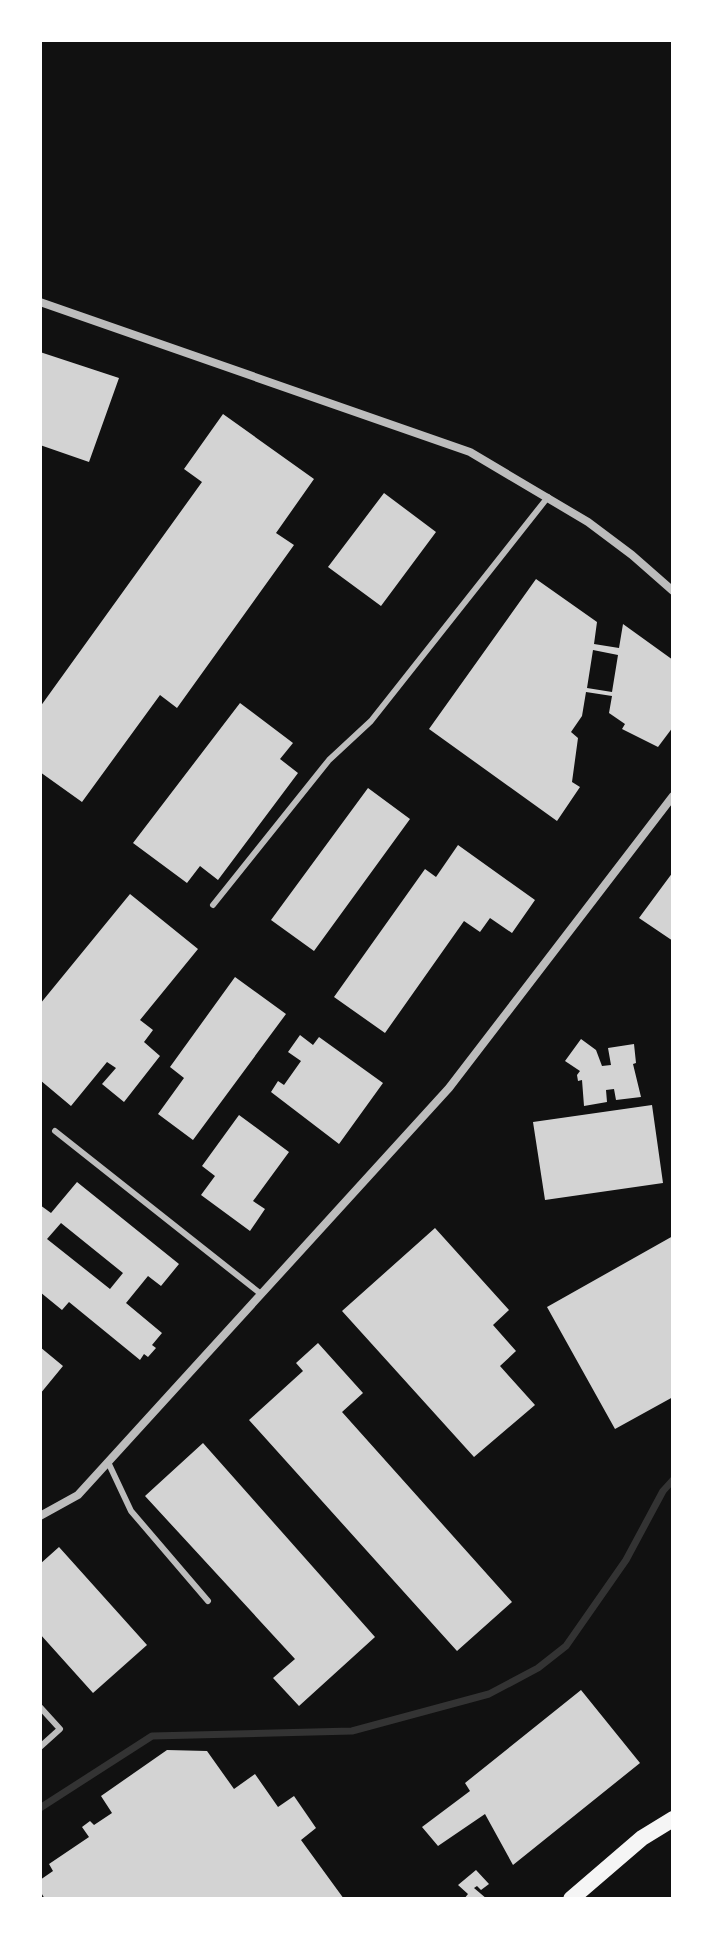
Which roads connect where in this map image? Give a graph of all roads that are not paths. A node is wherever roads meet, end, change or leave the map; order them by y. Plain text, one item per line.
1 (40, 302) edge
2 (548, 497) junction
3 (673, 591) edge
4 (673, 796) edge
5 (213, 905) dead end
6 (55, 1131) dead end
7 (261, 1294) junction
8 (108, 1462) junction
9 (40, 1516) edge
10 (208, 1601) dead end
11 (40, 1707) edge
12 (40, 1747) edge
13 (673, 1819) edge
14 (571, 1899) edge

1 - 2 street
2 - 3 street
2 - 5 lane
4 - 7 street
6 - 7 lane
7 - 8 street
8 - 9 street
8 - 10 lane
11 - 12 lane
13 - 14 main road

